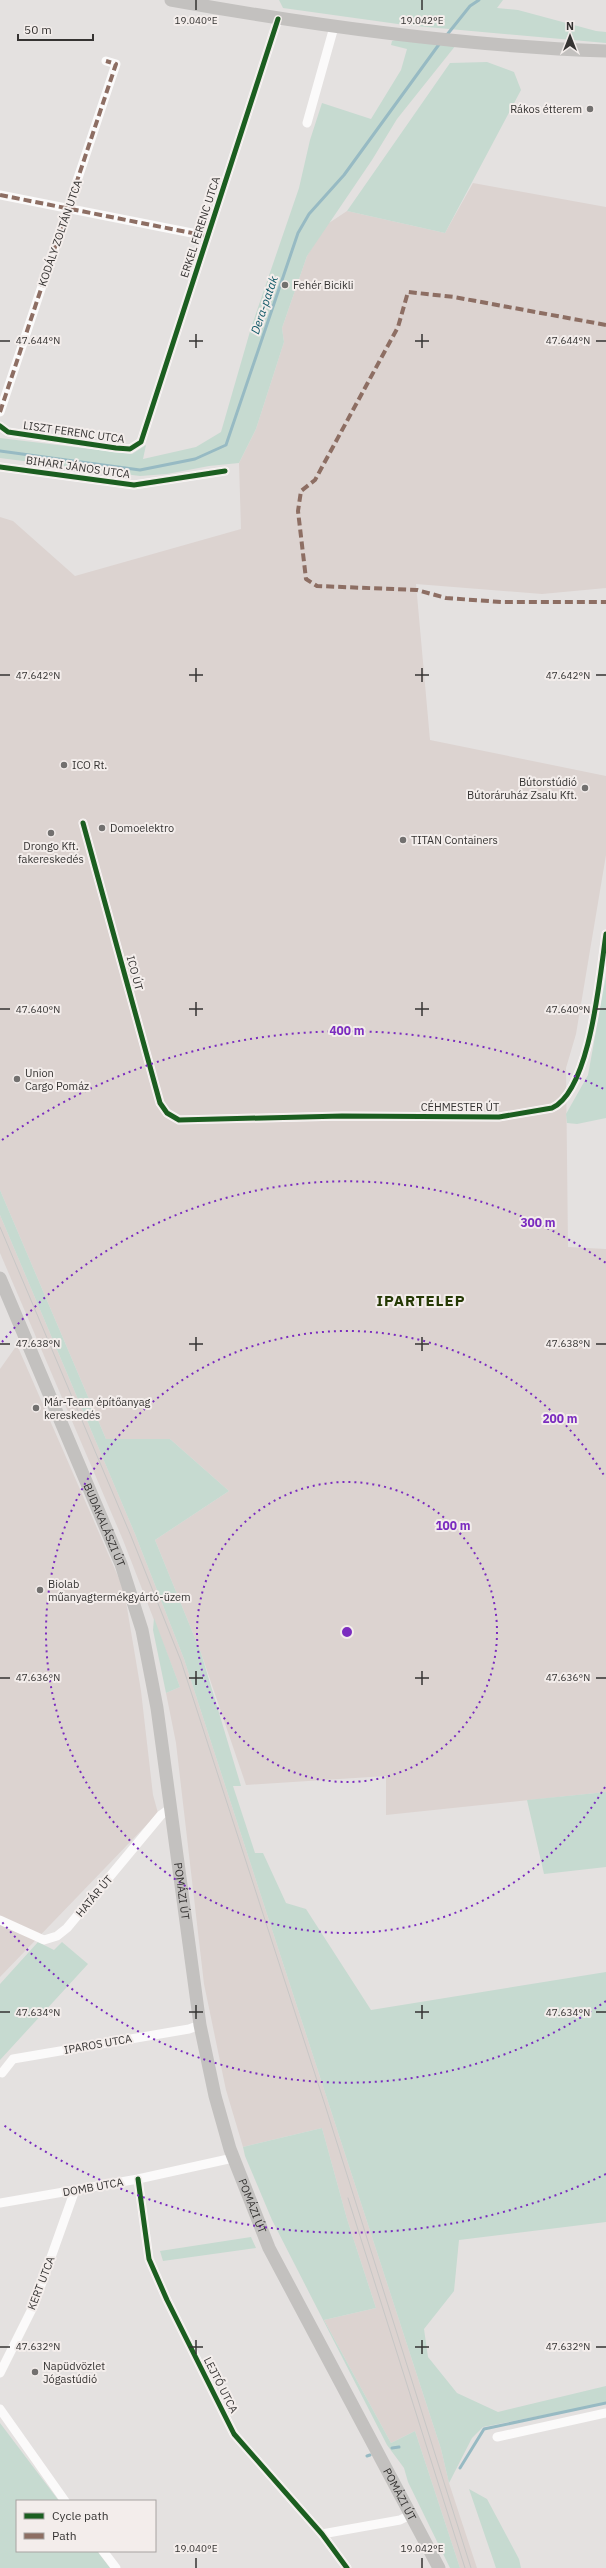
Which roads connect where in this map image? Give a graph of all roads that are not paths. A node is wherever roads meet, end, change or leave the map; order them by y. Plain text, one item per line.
1 (171, 0) edge
2 (278, 19) junction
3 (334, 28) junction
4 (606, 51) edge
5 (106, 61) dead end
6 (307, 123) dead end
7 (0, 195) edge
8 (69, 208) junction
9 (207, 236) junction
10 (0, 412) edge
11 (1, 428) edge
12 (141, 442) joint
13 (0, 467) edge
14 (225, 471) dead end
15 (83, 823) dead end
16 (606, 934) edge
17 (179, 1120) joint
18 (0, 1278) edge
19 (171, 1808) junction
20 (0, 1920) edge
21 (200, 2025) junction
22 (2, 2073) dead end
23 (233, 2158) junction
24 (138, 2179) junction
25 (75, 2190) junction
26 (0, 2203) edge
27 (0, 2373) edge
28 (0, 2409) edge
29 (606, 2413) edge
30 (497, 2437) dead end
31 (65, 2500) edge
32 (412, 2514) junction
33 (322, 2534) junction
34 (104, 2552) edge
35 (116, 2568) edge
36 (347, 2568) edge
37 (439, 2568) edge

1 - 2 main road
2 - 3 main road
2 - 9 street, ERKEL FERENC UTCA
3 - 4 main road
3 - 6 street
5 - 8 street, KODÁLY ZOLTÁN UTCA
7 - 8 street
8 - 9 street
8 - 10 street, KODÁLY ZOLTÁN UTCA
9 - 12 street, ERKEL FERENC UTCA
11 - 12 street, LISZT FERENC UTCA
13 - 14 street, BIHARI JÁNOS UTCA
15 - 17 street, ICO ÚT
16 - 17 street, CÉHMESTER ÚT
18 - 19 main road, BUDAKALÁSZI ÚT
19 - 20 street, HATÁR ÚT
19 - 21 main road, POMÁZI ÚT
21 - 22 street, IPAROS UTCA
21 - 23 main road, POMÁZI ÚT
23 - 24 street, DOMB UTCA
23 - 32 main road, POMÁZI ÚT
24 - 25 street, DOMB UTCA
24 - 33 street, LEJTŐ UTCA
25 - 26 street, DOMB UTCA
25 - 27 street, KERT UTCA
28 - 31 street
29 - 30 street
32 - 33 street
32 - 37 main road, POMÁZI ÚT
33 - 36 street, LEJTŐ UTCA
34 - 35 street

